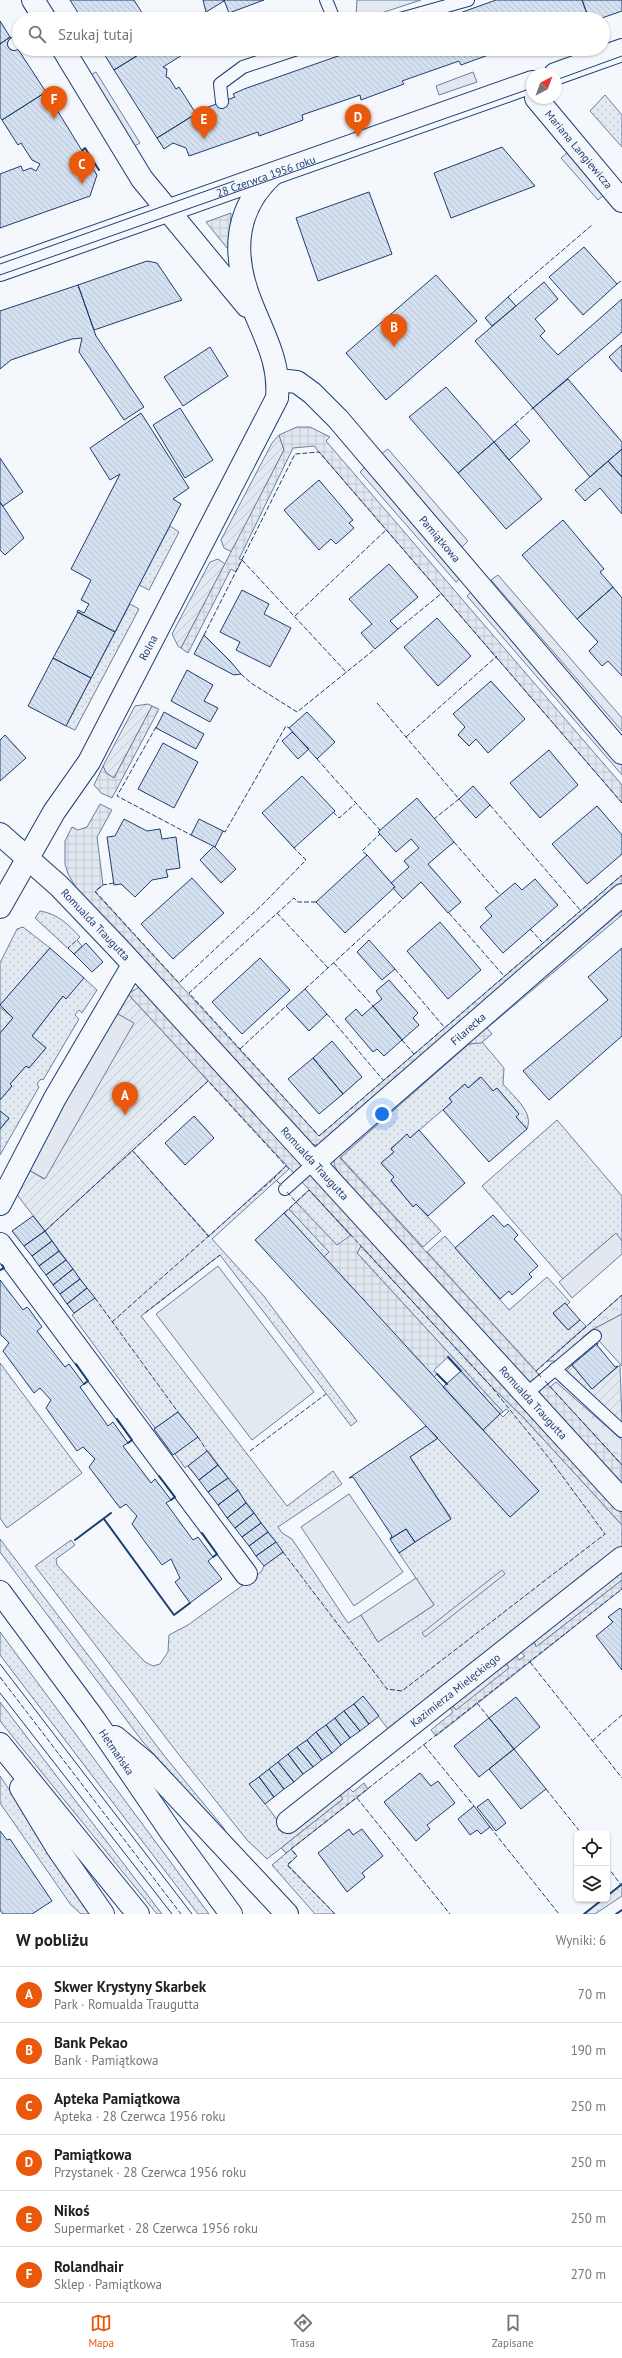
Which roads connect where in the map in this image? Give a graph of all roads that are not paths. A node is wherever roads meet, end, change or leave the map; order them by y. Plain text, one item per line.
1 (33, 0) edge
2 (326, 0) edge
3 (468, 0) edge
4 (40, 12) edge
5 (331, 12) edge
6 (425, 12) edge
7 (622, 50) edge
8 (610, 54) edge
9 (67, 56) edge
10 (276, 56) edge
11 (605, 56) edge
12 (562, 71) edge
13 (526, 91) edge
14 (222, 102) dead end
15 (543, 104) edge
16 (273, 174) junction
17 (622, 201) edge
18 (168, 210) junction
19 (0, 270) edge
20 (264, 334) junction
21 (278, 380) junction
22 (622, 753) edge
23 (0, 834) edge
24 (28, 858) junction
25 (622, 895) edge
26 (0, 907) edge
27 (133, 964) junction
28 (315, 1162) junction
29 (285, 1189) dead end
30 (0, 1204) edge
31 (0, 1244) edge
32 (595, 1336) dead end
33 (555, 1369) junction
34 (526, 1394) junction
35 (622, 1431) edge
36 (622, 1500) edge
37 (622, 1558) edge
38 (246, 1574) dead end
39 (0, 1592) edge
40 (94, 1719) junction
41 (0, 1744) edge
42 (0, 1753) edge
43 (288, 1822) dead end
44 (103, 1914) edge
45 (138, 1914) edge
46 (231, 1914) edge
47 (287, 1914) edge

1 - 4 street
2 - 5 lane
3 - 6 lane
7 - 8 street
9 - 18 street
10 - 14 lane
11 - 12 street
13 - 16 street, 28 Czerwca 1956 roku
15 - 17 street, Mariana Langiewicza
16 - 18 street, 28 Czerwca 1956 roku
16 - 20 street
18 - 19 street, 28 Czerwca 1956 roku
18 - 20 street
20 - 21 street
21 - 22 street, Pamiątkowa
21 - 24 street, Rolna
23 - 24 street, Romualda Traugutta
24 - 26 street, Rolna
24 - 27 street, Romualda Traugutta
25 - 28 street, Filarecka
27 - 28 street, Romualda Traugutta
27 - 30 street
28 - 29 lane
28 - 34 street, Romualda Traugutta
31 - 38 street
32 - 33 lane
33 - 34 lane
33 - 35 lane
34 - 36 street, Romualda Traugutta
37 - 43 street, Kazimierza Mielęckiego
39 - 40 street, Hetmańska
40 - 46 street, Hetmańska
40 - 47 street
41 - 45 street
42 - 44 street

